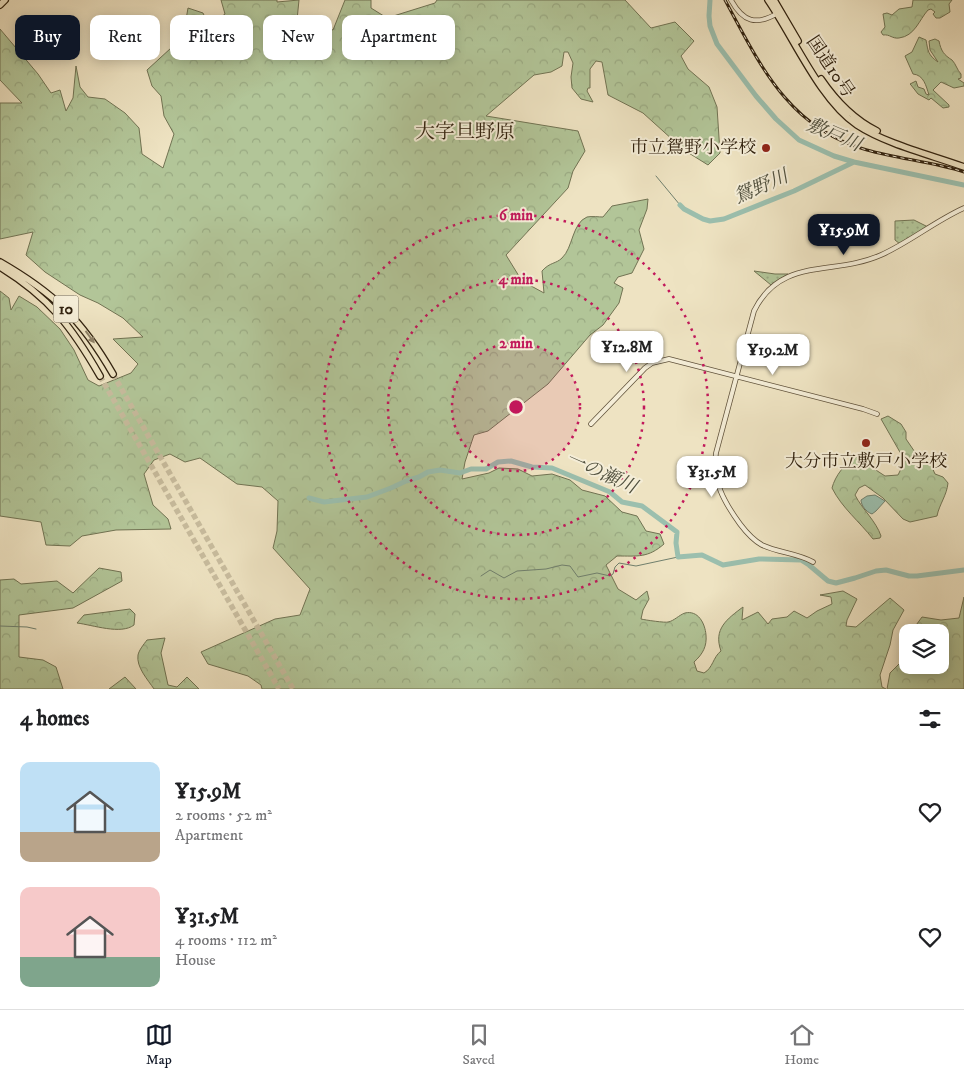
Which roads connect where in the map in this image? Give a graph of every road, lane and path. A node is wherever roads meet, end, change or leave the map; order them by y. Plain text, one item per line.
1 (5, 0) edge
2 (731, 0) edge
3 (768, 0) edge
4 (774, 0) edge
5 (0, 5) edge
6 (779, 12) junction
7 (964, 164) edge
8 (964, 167) edge
9 (964, 208) edge
10 (0, 262) edge
11 (0, 267) edge
12 (113, 374) tunnel mouth
13 (100, 376) tunnel mouth
14 (736, 376) junction
15 (877, 414) dead end
16 (590, 424) dead end
17 (814, 562) dead end

1 - 5 highway
2 - 6 street
3 - 6 highway, 国道10号
4 - 6 highway, 国道10号
6 - 7 highway, 国道10号
6 - 8 highway, 国道10号
9 - 14 street
10 -> 12 highway, 10
11 - 13 highway, 10
14 - 15 street
14 - 16 street
14 - 17 street

